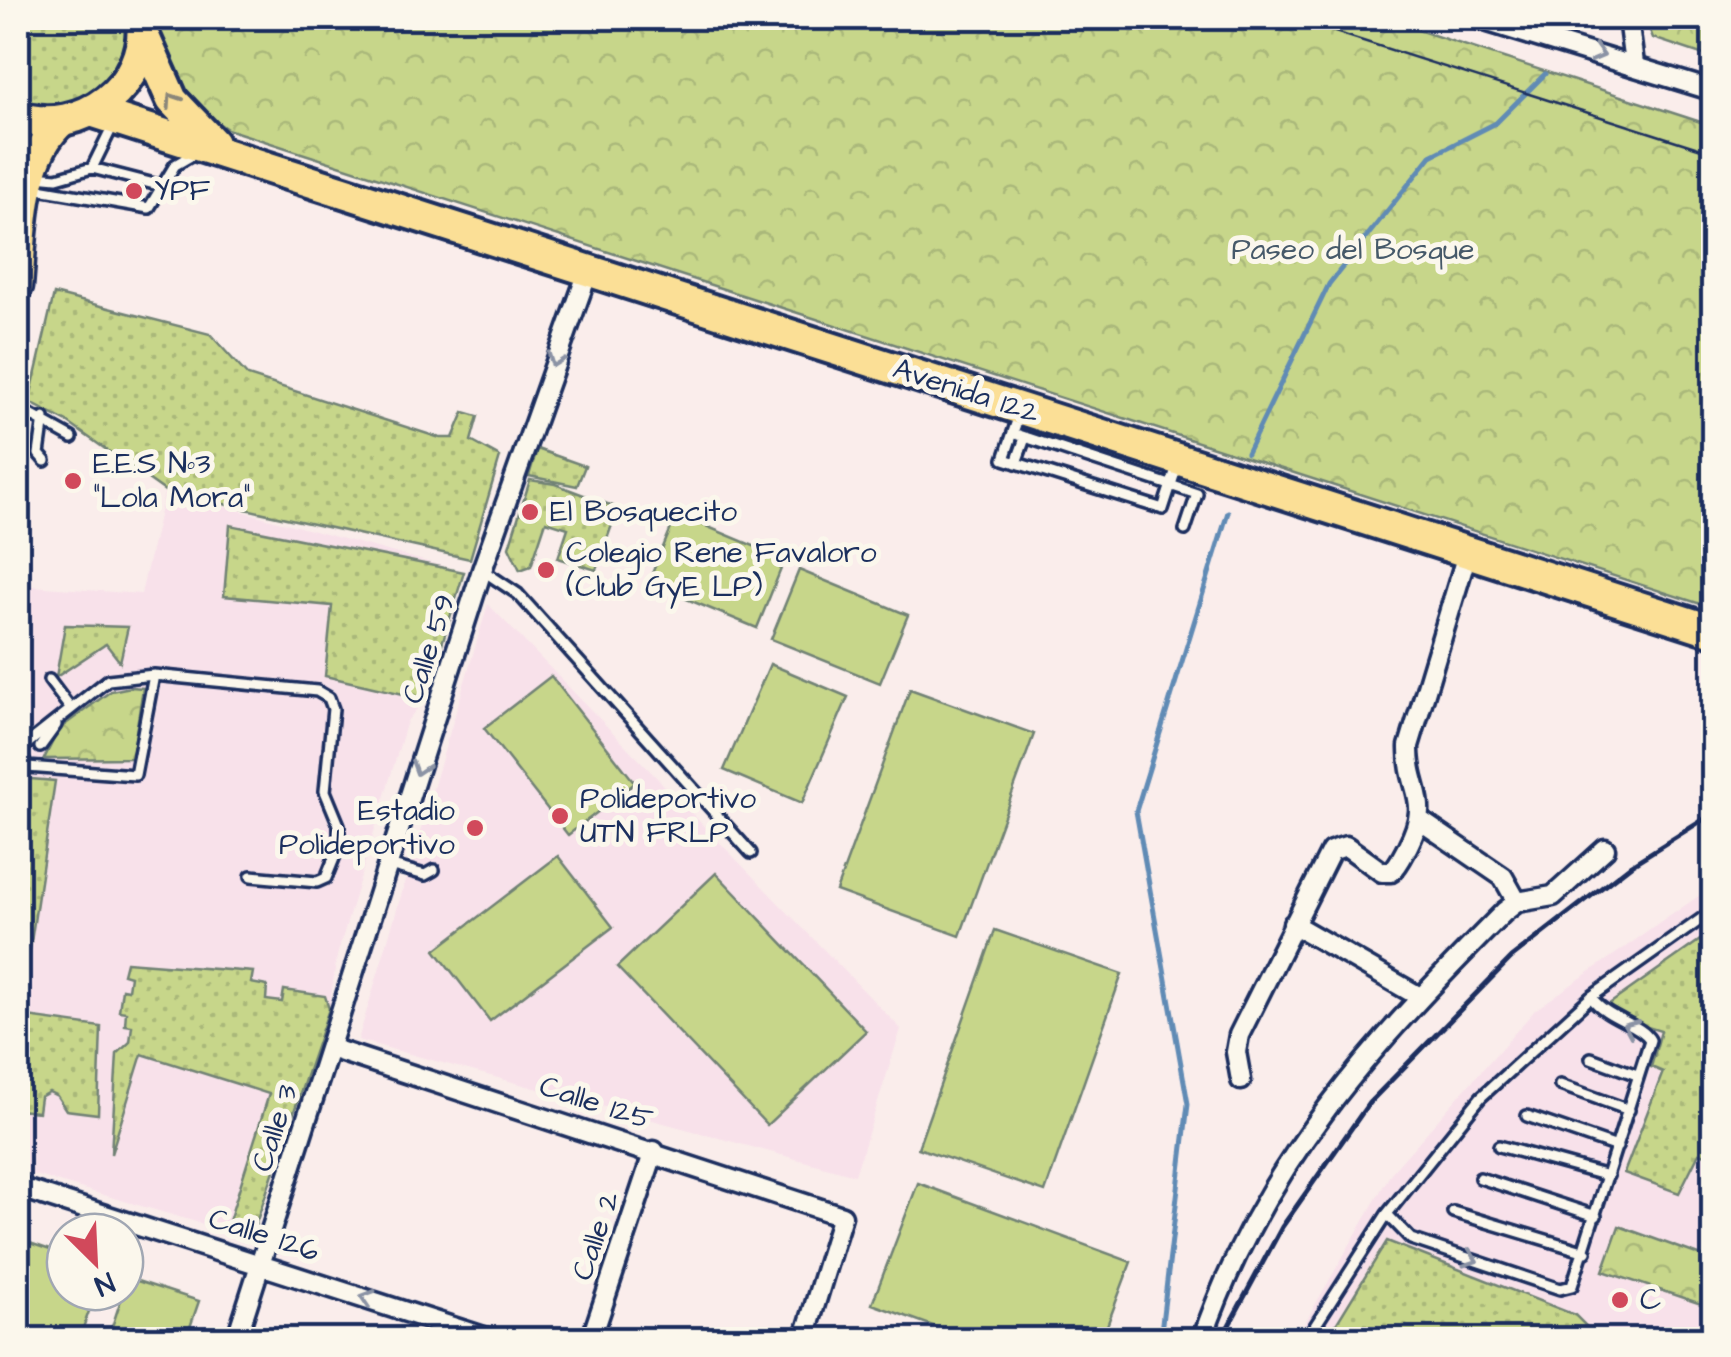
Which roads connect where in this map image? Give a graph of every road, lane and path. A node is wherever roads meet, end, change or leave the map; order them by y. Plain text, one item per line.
1 (1475, 18) edge
2 (1628, 18) edge
3 (144, 28) edge
4 (1634, 64) junction
5 (1714, 92) edge
6 (105, 115) junction
7 (18, 117) edge
8 (62, 121) junction
9 (214, 147) junction
10 (92, 168) junction
11 (32, 182) junction
12 (162, 186) junction
13 (588, 269) junction
14 (18, 286) edge
15 (18, 408) edge
16 (44, 418) junction
17 (1020, 427) junction
18 (72, 438) dead end
19 (45, 462) dead end
20 (1175, 473) junction
21 (1149, 478) junction
22 (1140, 502) junction
23 (1185, 530) dead end
24 (1467, 554) junction
25 (482, 570) junction
26 (1714, 631) edge
27 (153, 676) junction
28 (49, 680) dead end
29 (70, 708) junction
30 (29, 742) junction
31 (40, 747) junction
32 (18, 754) edge
33 (35, 766) junction
34 (1420, 821) junction
35 (1605, 849) dead end
36 (751, 852) dead end
37 (389, 865) junction
38 (434, 870) dead end
39 (252, 876) dead end
40 (1517, 902) junction
41 (1714, 910) edge
42 (1293, 924) junction
43 (1420, 997) junction
44 (1591, 997) junction
45 (330, 1048) junction
46 (1591, 1058) dead end
47 (1638, 1075) junction
48 (1241, 1080) dead end
49 (1560, 1085) dead end
50 (1629, 1110) junction
51 (1527, 1116) dead end
52 (1498, 1146) dead end
53 (1618, 1147) junction
54 (654, 1151) junction
55 (1608, 1176) junction
56 (1480, 1178) dead end
57 (18, 1187) edge
58 (1453, 1212) dead end
59 (1387, 1214) junction
60 (1596, 1216) junction
61 (1586, 1252) junction
62 (260, 1263) junction
63 (236, 1340) edge
64 (493, 1340) edge
65 (591, 1340) edge
66 (804, 1340) edge
67 (1202, 1340) edge
68 (1306, 1340) edge

1 -> 4 street
2 - 4 street
3 - 6 highway
9 -> 3 highway, Avenida 122
4 - 5 street
6 - 8 highway
6 - 9 highway, Avenida 122
6 - 10 lane
7 - 8 highway
8 - 11 main road
9 - 12 lane
9 - 13 highway, Avenida 122
10 - 11 lane
10 - 12 lane
11 - 12 lane
11 - 14 main road
13 - 17 highway, Avenida 122
13 -> 25 street, Calle 59
15 - 16 lane
16 - 18 lane
16 - 19 lane
17 - 20 highway, Avenida 122
17 - 21 lane
17 - 22 lane
20 - 21 lane
20 - 22 lane
20 - 23 lane
20 - 24 highway, Avenida 122
21 - 22 lane
24 - 26 highway, Avenida 122
24 - 34 street
25 - 36 lane
25 -> 37 street, Calle 59
27 - 29 lane
27 - 31 lane
27 - 33 lane
27 - 39 lane
28 - 29 lane
29 - 30 lane
30 - 31 lane
30 - 32 lane
31 - 33 lane
32 - 33 lane
34 - 40 street
34 - 42 street
35 - 40 street
37 - 38 lane
37 - 45 street, Calle 59
40 - 43 street
41 - 44 lane
42 - 43 street
42 - 48 street
43 - 67 street
47 -> 44 lane
44 - 59 lane
45 - 54 street, Calle 125
45 - 62 street, Calle 3
46 - 47 lane
47 - 50 lane
49 - 50 lane
50 - 53 lane
51 - 53 lane
52 - 55 lane
53 - 55 lane
54 - 65 street, Calle 2
54 - 66 street, Calle 125
55 - 60 lane
56 - 60 lane
57 - 62 street, Calle 126
58 - 61 lane
59 -> 61 lane
59 - 68 lane
60 - 61 lane
62 - 63 street, Calle 3
64 -> 62 street, Calle 126

